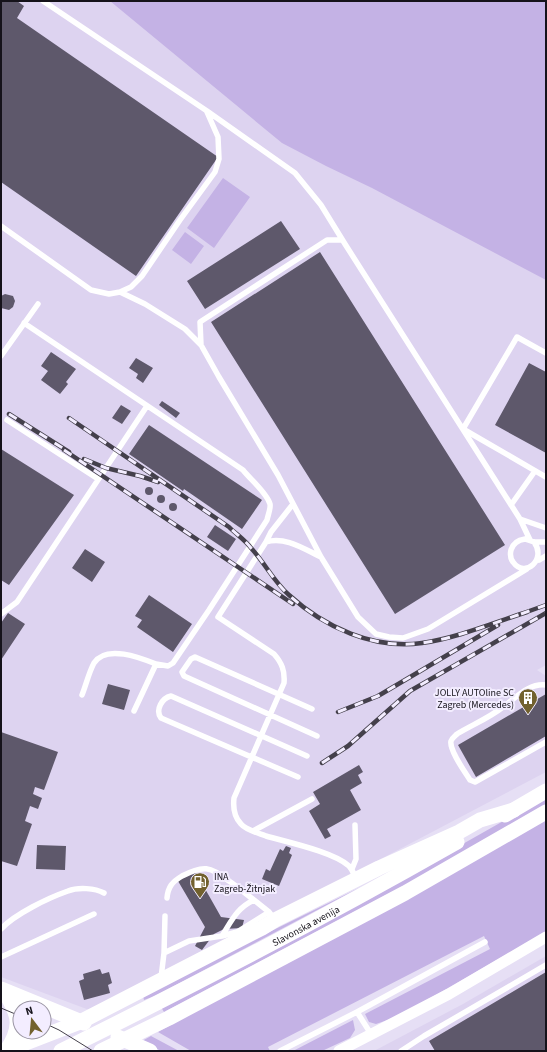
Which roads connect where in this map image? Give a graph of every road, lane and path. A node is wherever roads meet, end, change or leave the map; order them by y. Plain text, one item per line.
1 (43, 1) edge
2 (207, 112) junction
3 (1, 226) edge
4 (342, 240) junction
5 (120, 292) junction
6 (38, 304) dead end
7 (24, 323) junction
8 (201, 345) junction
9 (546, 352) edge
10 (1, 356) edge
11 (147, 406) junction
12 (7, 420) dead end
13 (463, 429) junction
14 (535, 471) junction
15 (546, 477) edge
16 (98, 479) junction
17 (293, 504) junction
18 (512, 505) junction
19 (520, 520) junction
20 (546, 528) edge
21 (532, 541) junction
22 (266, 542) junction
23 (546, 542) edge
24 (546, 556) edge
25 (321, 557) junction
26 (539, 560) junction
27 (527, 569) junction
28 (1, 614) edge
29 (156, 664) junction
30 (546, 684) edge
31 (279, 694) junction
32 (82, 695) dead end
33 (312, 709) dead end
34 (134, 711) dead end
35 (270, 715) junction
36 (260, 736) junction
37 (317, 736) dead end
38 (546, 742) edge
39 (307, 756) dead end
40 (252, 757) junction
41 (298, 777) dead end
42 (546, 791) edge
43 (312, 799) dead end
44 (514, 810) junction
45 (546, 812) edge
46 (354, 825) dead end
47 (253, 831) junction
48 (354, 874) junction
49 (104, 893) dead end
50 (167, 898) dead end
51 (254, 900) junction
52 (94, 914) dead end
53 (165, 916) dead end
54 (272, 916) junction
55 (1, 929) edge
56 (222, 936) junction
57 (546, 937) edge
58 (485, 942) dead end
59 (164, 953) junction
60 (1, 957) edge
61 (546, 965) edge
62 (161, 980) junction
63 (3, 990) edge
64 (357, 1012) junction
65 (84, 1023) junction
66 (371, 1034) junction
67 (6, 1051) edge
68 (61, 1051) edge
69 (101, 1051) edge
70 (121, 1051) edge
71 (150, 1051) edge
72 (280, 1051) edge
73 (339, 1051) edge
74 (401, 1051) edge

1 - 2 lane
2 - 4 lane
2 - 5 lane
3 - 5 lane
4 - 8 lane
4 - 13 lane
5 - 8 lane
6 - 7 lane
7 - 10 lane
7 - 11 lane
8 - 17 lane
9 - 13 lane
11 - 16 lane
11 - 29 lane
12 - 16 lane
13 - 14 lane
13 - 18 lane
14 - 15 lane
14 - 18 lane
16 - 28 lane
17 - 22 lane
17 - 25 lane
18 - 19 lane
19 - 20 lane
19 - 21 lane
21 - 23 lane
21 - 26 lane
21 - 27 lane
22 - 25 lane
22 - 31 lane
24 - 26 lane
25 - 27 lane
26 - 27 lane
29 - 32 lane
29 - 34 lane
30 - 38 lane
31 - 33 lane
31 - 35 lane
31 - 35 lane
35 - 36 lane
35 - 37 lane
36 - 39 lane
36 - 40 lane
36 - 40 lane
40 - 41 lane
40 - 47 lane
42 - 44 main road, Slavonska avenija
43 - 47 lane
44 - 48 main road
44 - 68 main road, Slavonska avenija
45 - 69 main road, Slavonska avenija
46 - 48 lane
47 - 48 lane
48 - 54 main road
49 - 55 lane
50 - 51 lane
51 - 54 lane
51 - 56 lane
52 - 60 lane
53 - 59 lane
54 - 56 lane
54 - 62 main road
56 - 59 lane
57 - 66 street
58 - 64 lane
59 - 62 lane
61 - 74 lane
62 - 65 main road
63 - 65 main road
63 - 67 main road
64 - 66 lane
64 - 72 lane
65 - 67 main road
65 - 70 main road
65 - 71 main road
66 - 73 street

